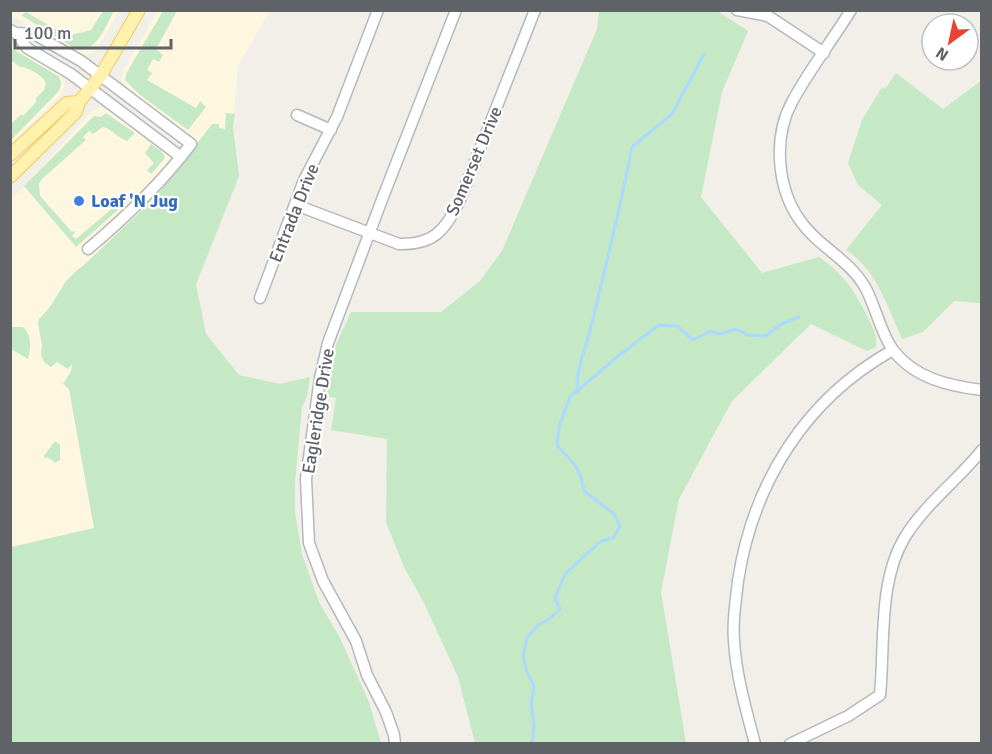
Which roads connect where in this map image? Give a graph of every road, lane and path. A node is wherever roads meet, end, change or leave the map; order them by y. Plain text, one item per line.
1 (139, 10) edge
2 (378, 10) edge
3 (456, 10) edge
4 (534, 10) edge
5 (737, 10) edge
6 (851, 10) edge
7 (13, 32) edge
8 (824, 53) junction
9 (101, 75) junction
10 (90, 90) junction
11 (80, 102) junction
12 (297, 115) dead end
13 (331, 130) junction
14 (10, 155) edge
15 (181, 157) junction
16 (10, 177) edge
17 (296, 205) junction
18 (370, 234) junction
19 (88, 249) dead end
20 (260, 298) dead end
21 (891, 346) junction
22 (981, 390) edge
23 (981, 450) edge
24 (395, 744) edge
25 (755, 744) edge
26 (790, 744) edge

1 - 9 main road
2 - 13 street, Entrada Drive
3 - 18 street, Eagleridge Drive
4 - 18 street, Somerset Drive
5 - 8 street
6 - 8 street
7 - 9 street
7 - 10 street
8 - 21 street
9 - 10 main road
9 - 15 street
10 - 11 main road
10 - 15 street
11 - 14 main road
11 - 16 main road
12 - 13 street
13 - 17 street, Entrada Drive
15 - 19 street
17 - 18 street, Somerset Drive
17 - 20 street, Entrada Drive
18 - 24 street, Eagleridge Drive
21 - 22 street
21 - 25 street
23 - 26 street

